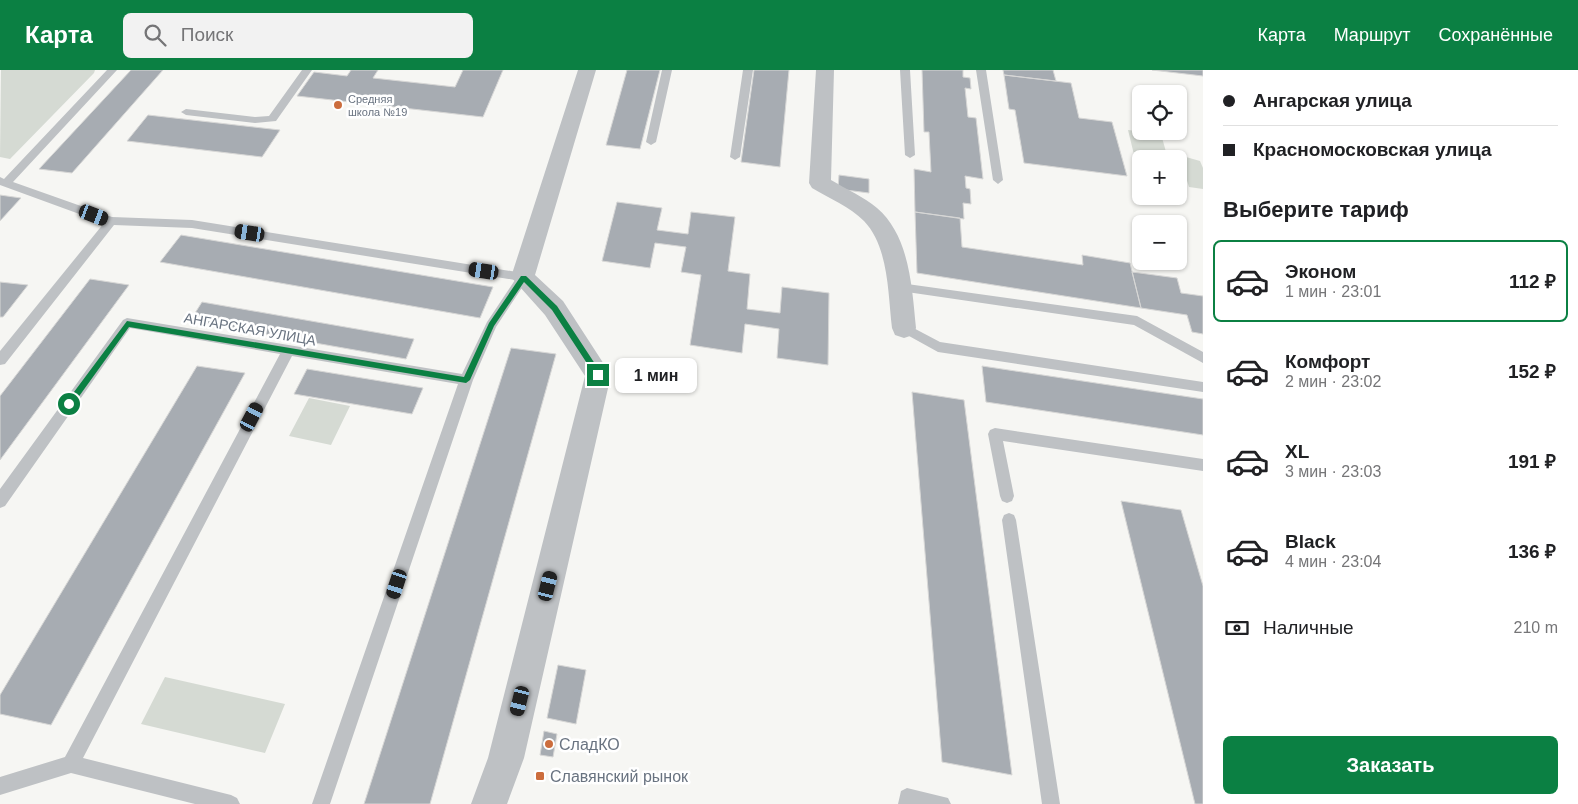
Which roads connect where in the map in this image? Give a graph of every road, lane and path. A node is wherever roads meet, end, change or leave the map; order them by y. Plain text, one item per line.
1 (112, 70) edge
2 (307, 70) edge
3 (587, 70) edge
4 (667, 70) edge
5 (748, 70) edge
6 (825, 70) edge
7 (905, 70) edge
8 (981, 70) edge
9 (186, 112) dead end
10 (651, 142) dead end
11 (910, 155) dead end
12 (734, 158) dead end
13 (998, 180) dead end
14 (4, 182) edge
15 (111, 221) junction
16 (523, 277) junction
17 (900, 287) junction
18 (904, 328) joint
19 (288, 351) junction
20 (1203, 358) edge
21 (0, 360) edge
22 (466, 380) junction
23 (1203, 387) edge
24 (1203, 465) edge
25 (1008, 496) dead end
26 (0, 501) edge
27 (1009, 520) dead end
28 (71, 764) junction
29 (0, 786) edge
30 (231, 804) edge
31 (322, 804) edge
32 (488, 804) edge
33 (907, 804) edge
34 (942, 804) edge
35 (1051, 804) edge

1 - 14 lane
2 - 9 lane
3 - 16 street
4 - 10 lane
5 - 12 lane
6 - 17 street
7 - 11 lane
8 - 13 lane
14 - 15 lane
15 - 16 lane
15 - 21 lane
16 - 22 lane
16 - 32 street
17 - 18 street
17 - 20 lane
18 - 23 lane
19 - 22 lane, АНГАРСКАЯ УЛИЦА
19 - 26 lane, АНГАРСКАЯ УЛИЦА
19 - 28 lane
22 - 31 lane
24 - 25 lane
27 - 35 lane
28 - 29 lane
28 - 30 lane
33 - 34 lane

